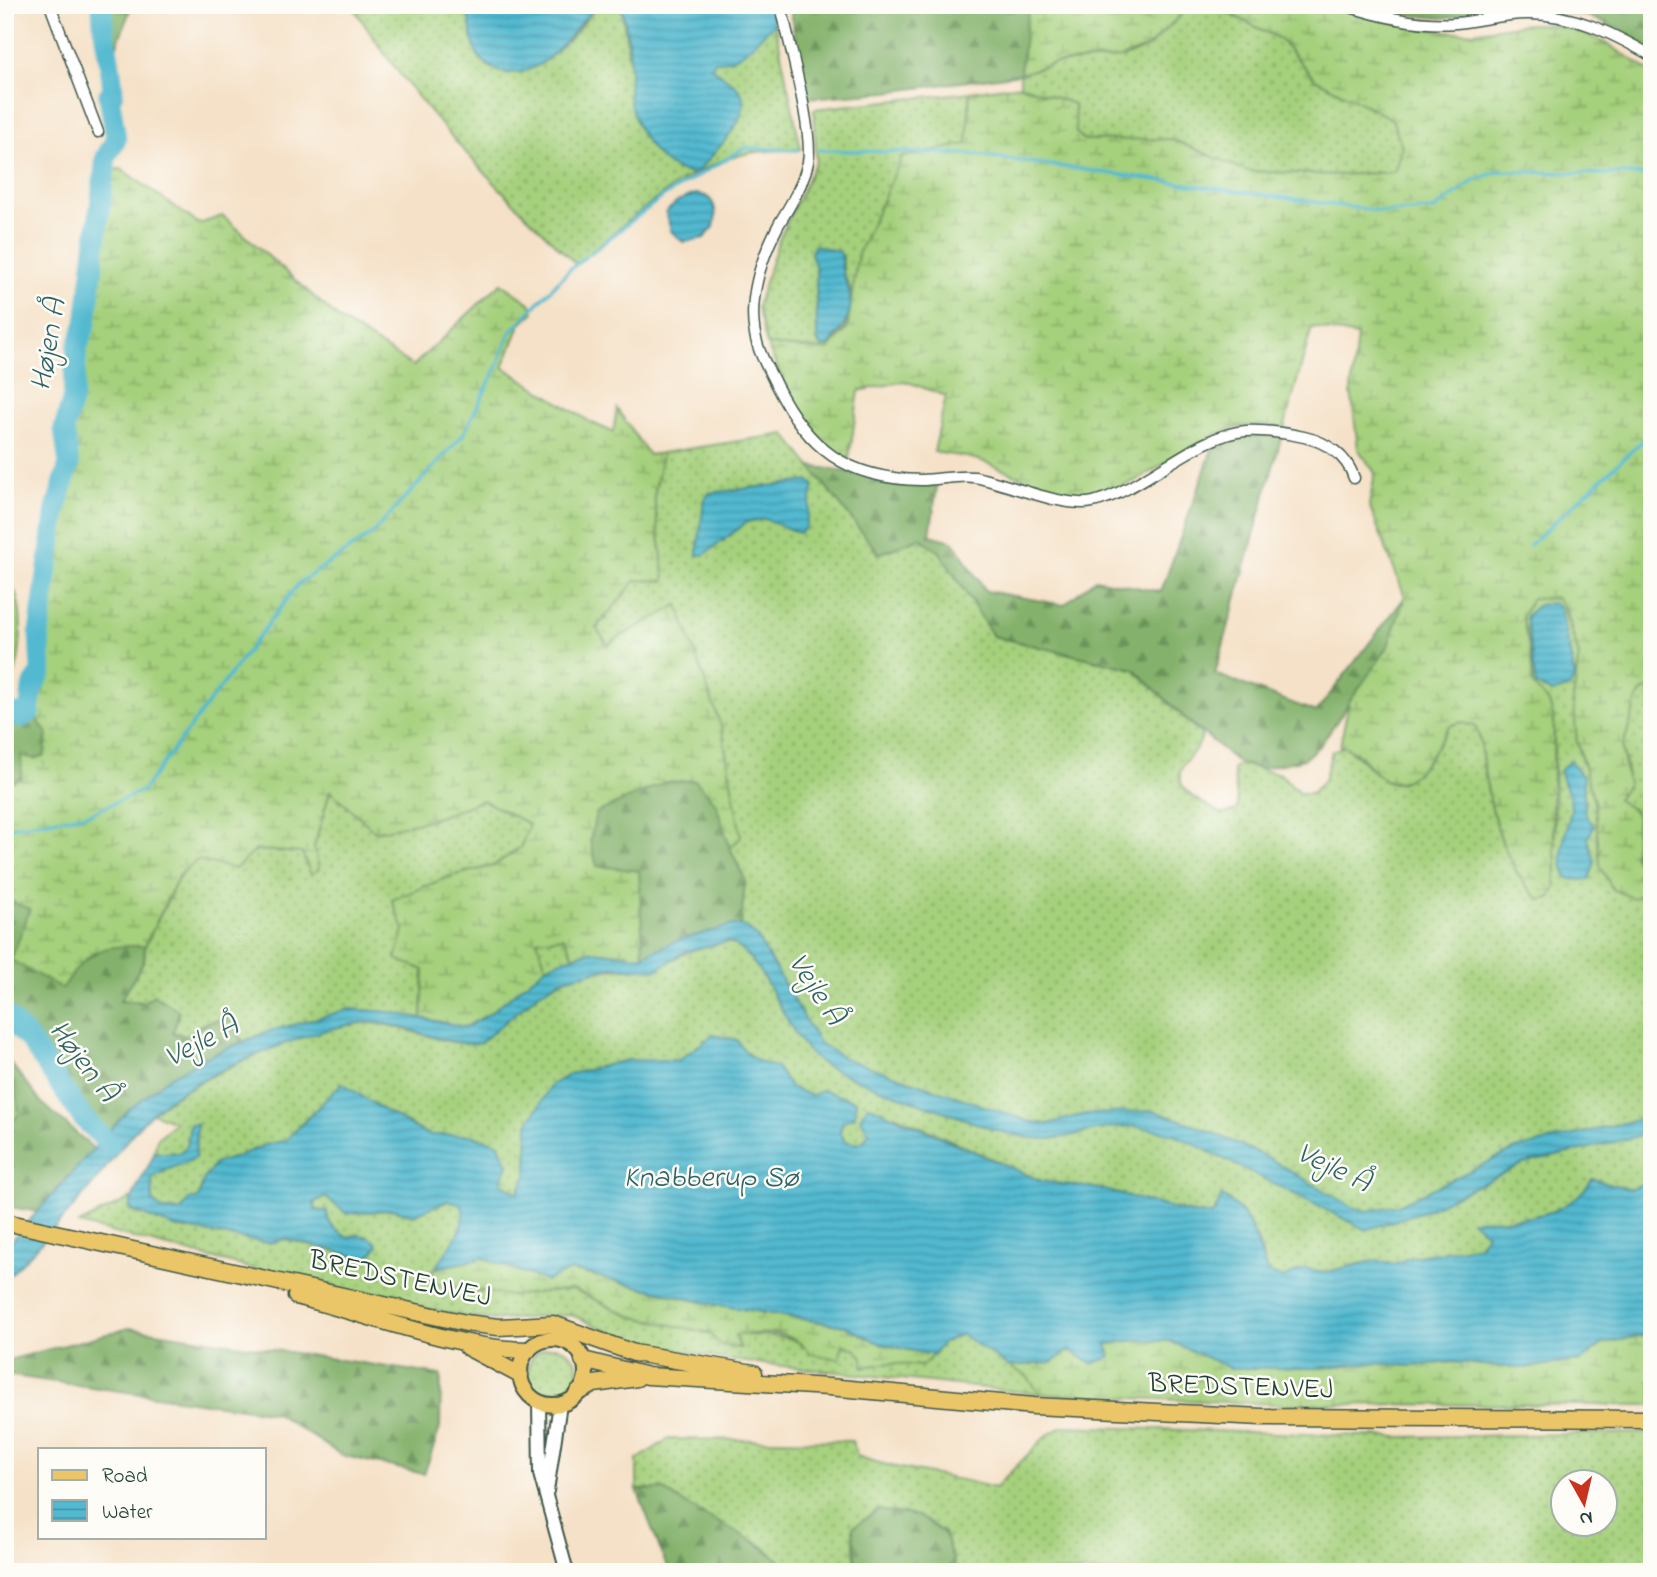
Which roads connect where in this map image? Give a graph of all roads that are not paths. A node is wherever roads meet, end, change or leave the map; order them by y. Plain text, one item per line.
1 (50, 5) edge
2 (781, 5) edge
3 (1344, 5) edge
4 (1652, 56) edge
5 (98, 132) dead end
6 (1354, 478) dead end
7 (8, 1223) edge
8 (83, 1241) junction
9 (446, 1337) junction
10 (528, 1350) junction
11 (583, 1360) junction
12 (520, 1375) junction
13 (648, 1376) junction
14 (829, 1387) junction
15 (579, 1392) junction
16 (539, 1402) junction
17 (560, 1404) junction
18 (1652, 1419) edge
19 (547, 1495) junction
20 (567, 1572) edge

1 - 5 street
2 - 6 street
3 - 4 street
7 - 8 highway, BREDSTENVEJ
8 - 9 highway, BREDSTENVEJ
8 - 14 highway, BREDSTENVEJ
9 - 10 highway, BREDSTENVEJ
9 - 12 highway, BREDSTENVEJ
10 - 11 main road
10 - 12 main road
11 - 13 highway, BREDSTENVEJ
11 - 15 main road
12 - 16 main road
13 - 14 highway, BREDSTENVEJ
13 - 15 highway, BREDSTENVEJ
14 - 18 highway, BREDSTENVEJ
15 - 17 main road
16 - 17 main road
16 - 19 street
17 - 19 street
19 - 20 street

